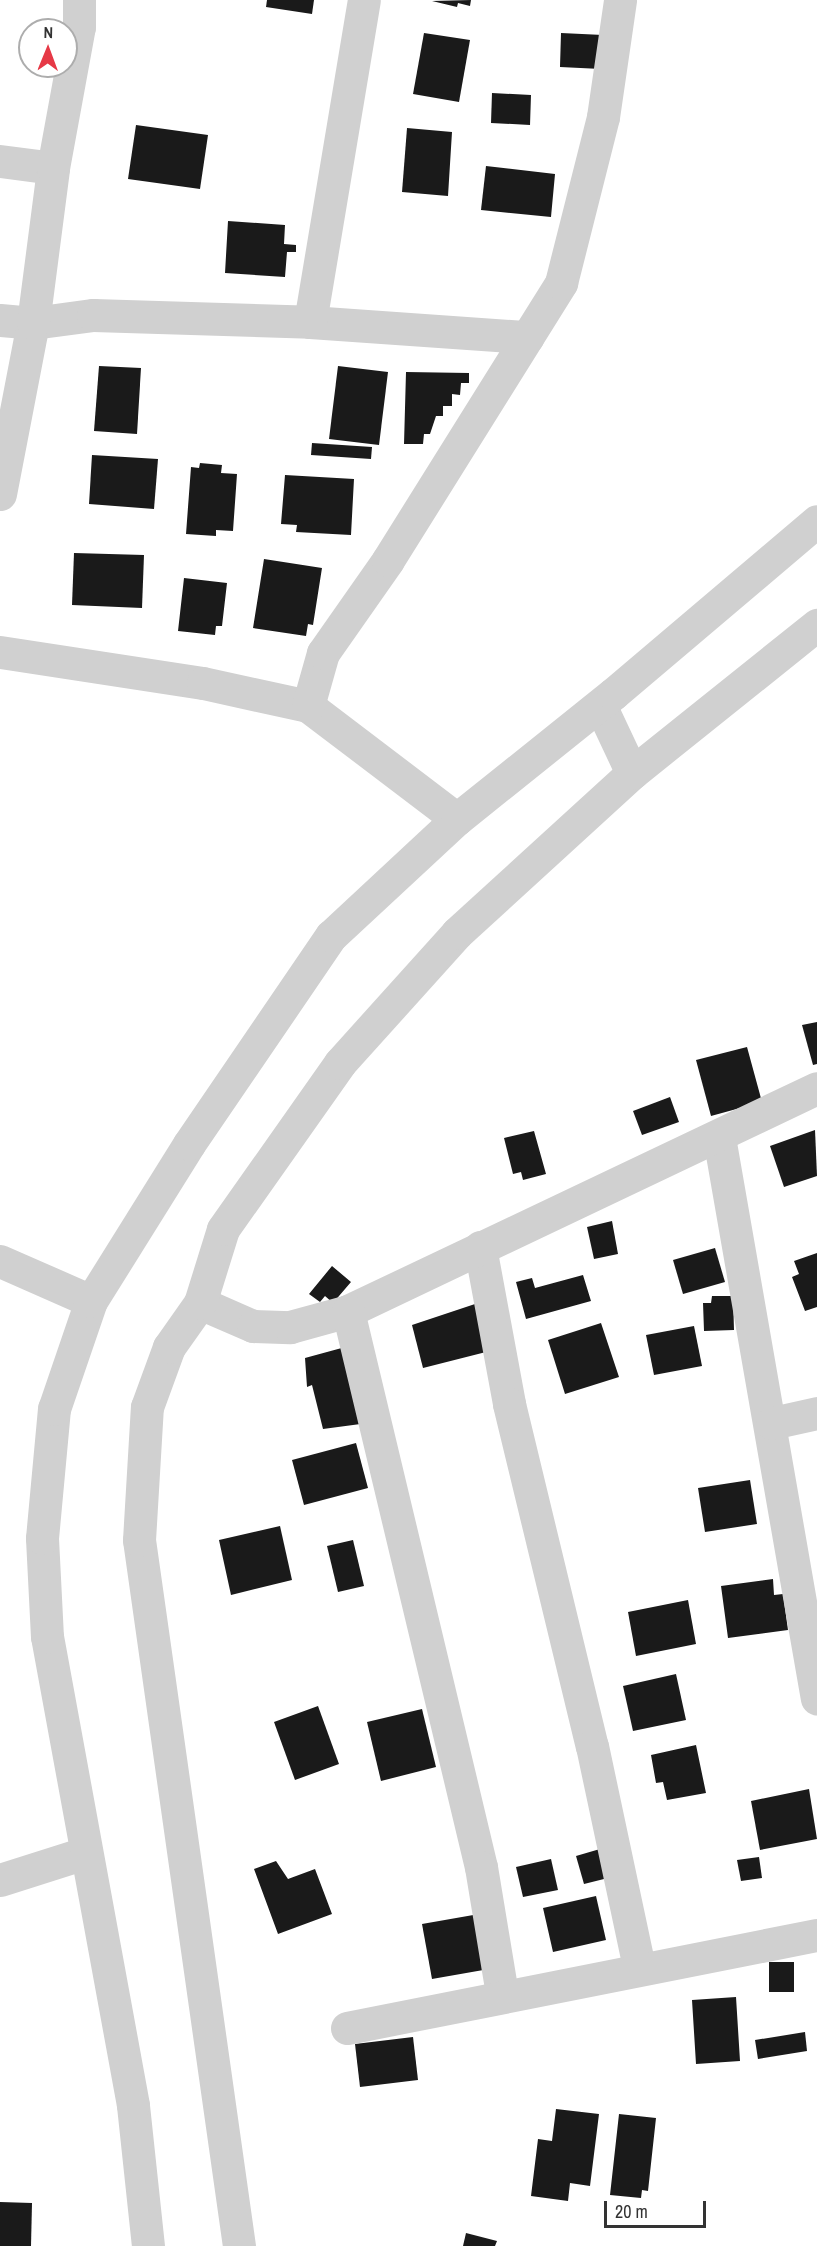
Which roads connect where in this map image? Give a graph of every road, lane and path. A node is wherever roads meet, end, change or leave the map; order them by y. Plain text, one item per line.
1 (79, 0) edge
2 (364, 0) edge
3 (620, 0) edge
4 (0, 161) edge
5 (53, 168) junction
6 (0, 320) edge
7 (33, 322) junction
8 (310, 322) junction
9 (527, 337) junction
10 (0, 494) edge
11 (817, 521) edge
12 (817, 625) edge
13 (0, 652) edge
14 (600, 705) junction
15 (309, 706) junction
16 (632, 773) junction
17 (457, 819) junction
18 (817, 1088) edge
19 (719, 1137) junction
20 (480, 1247) junction
21 (0, 1261) edge
22 (91, 1301) junction
23 (200, 1302) junction
24 (348, 1311) junction
25 (817, 1413) edge
26 (772, 1424) junction
27 (817, 1698) edge
28 (85, 1853) junction
29 (0, 1880) edge
30 (817, 1935) edge
31 (639, 1968) junction
32 (502, 1994) junction
33 (347, 2028) dead end
34 (148, 2246) edge
35 (239, 2246) edge

1 - 5 street
2 - 8 street
3 - 9 street
4 - 5 street
5 - 7 street
6 - 7 street
7 - 8 street
7 - 10 street
8 - 9 street
9 - 15 street
11 - 14 street
12 - 16 street
13 - 15 street
14 - 16 street
14 - 17 street
15 - 17 street
16 - 23 street
17 - 22 street
18 - 19 street
19 - 20 street
19 - 26 street
20 - 24 street
20 - 31 street
21 - 22 street
22 - 28 street
23 - 24 street
23 - 35 street
24 - 32 street
25 - 26 street
26 - 27 street
28 - 29 street
28 - 34 street
30 - 31 street
31 - 32 street
32 - 33 street

